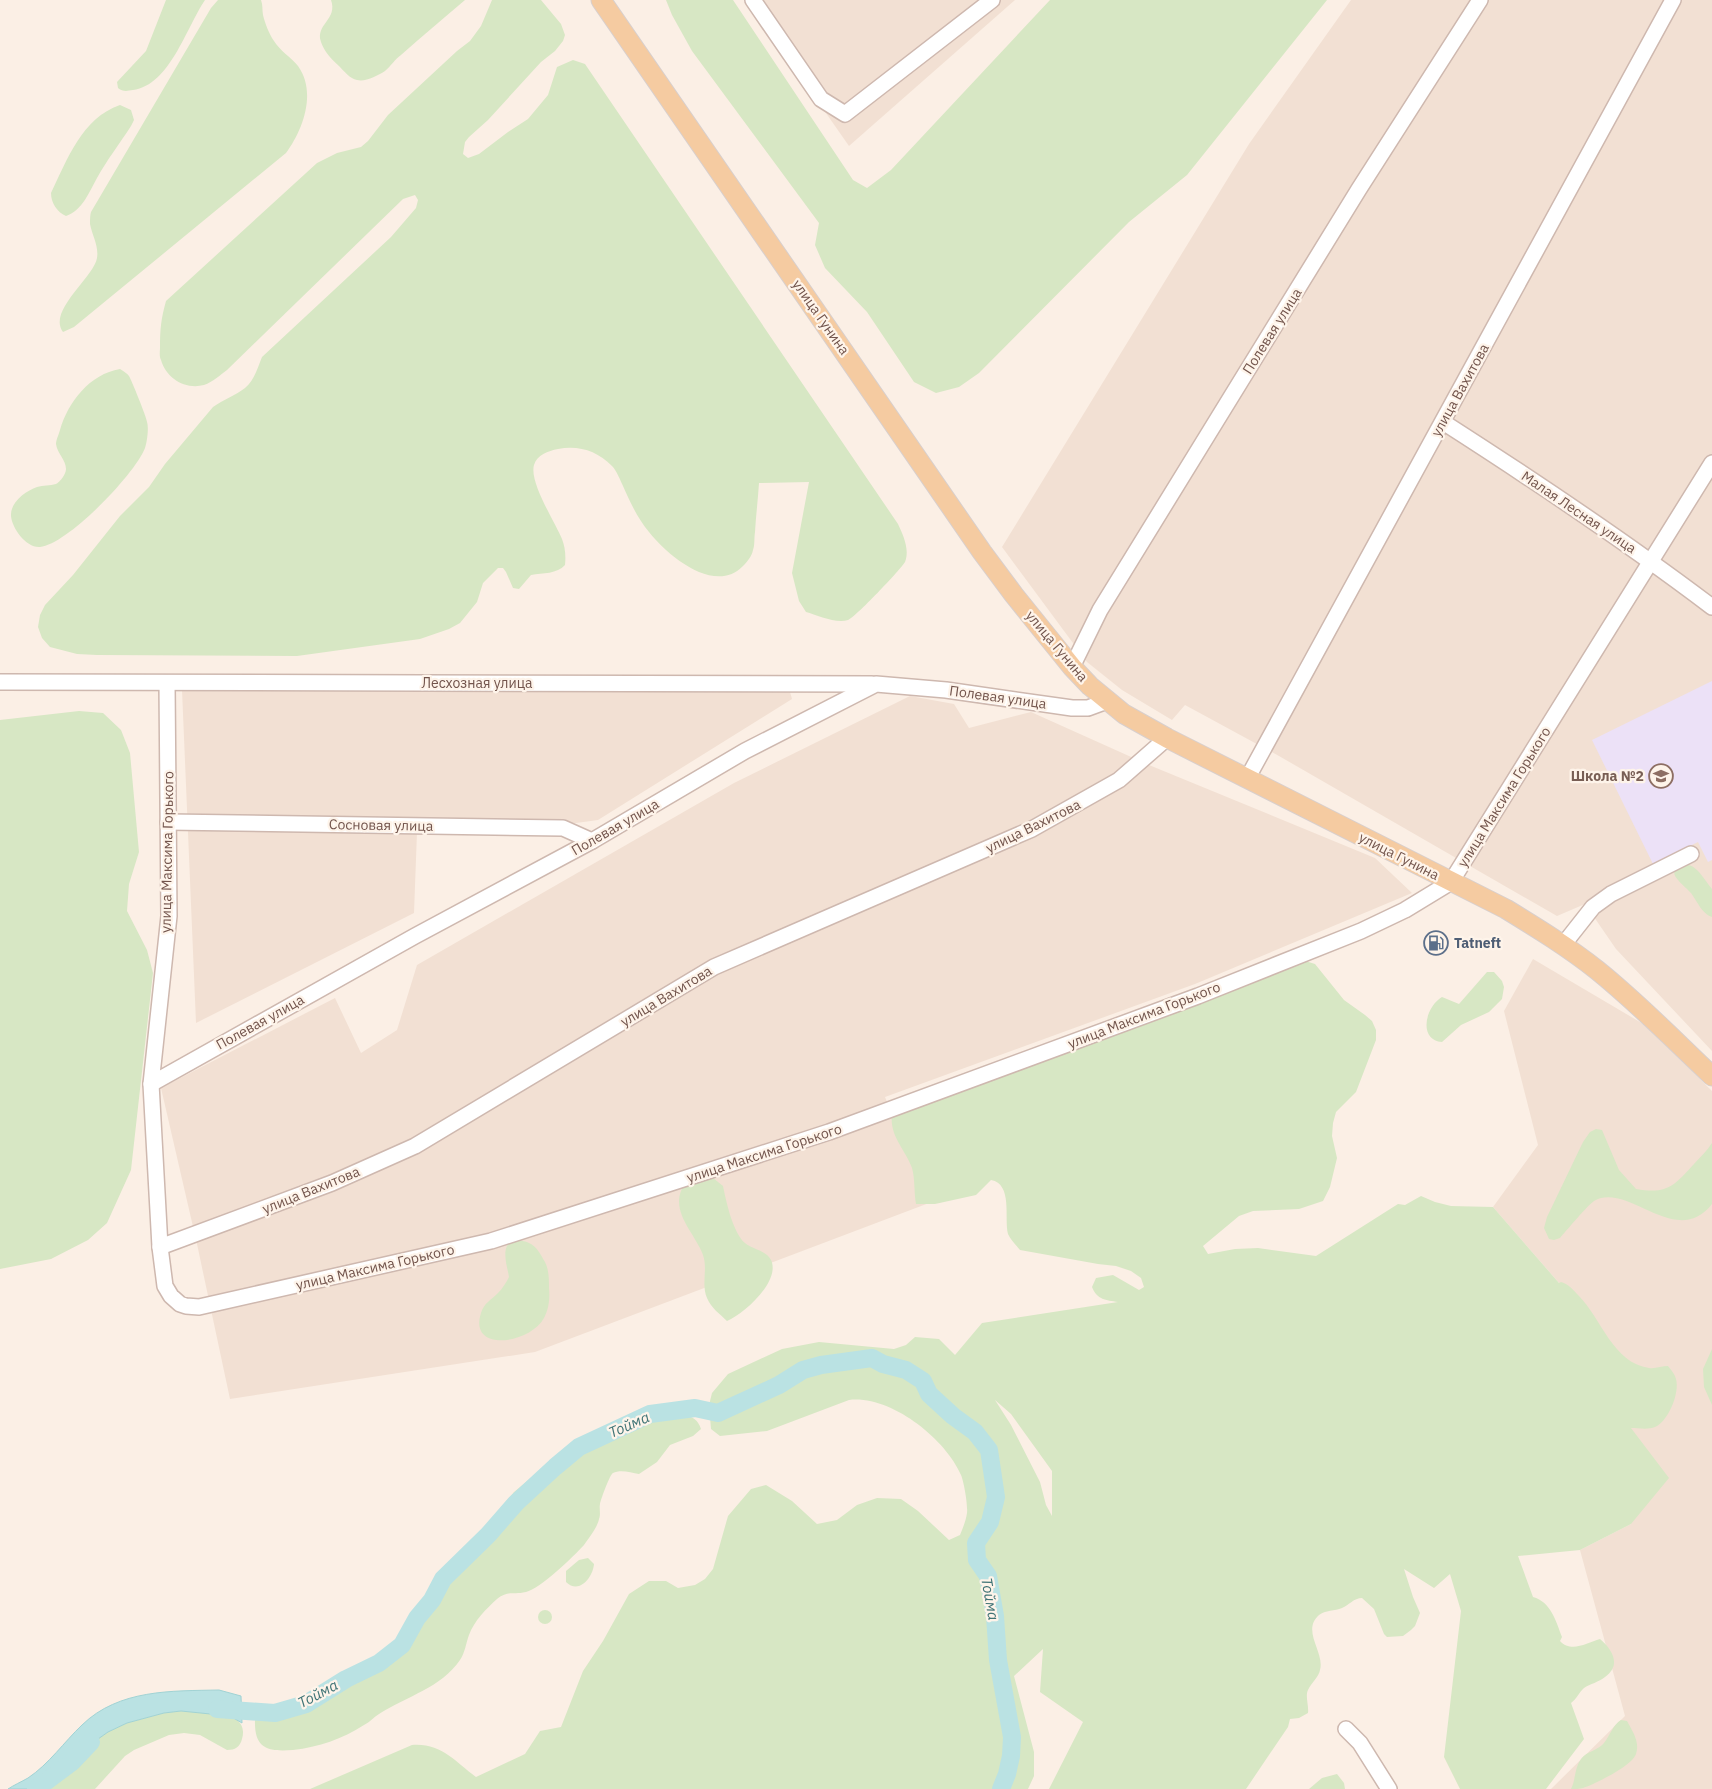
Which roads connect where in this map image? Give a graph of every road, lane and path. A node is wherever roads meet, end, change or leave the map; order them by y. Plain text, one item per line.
1 (602, 0) edge
2 (753, 0) edge
3 (992, 0) edge
4 (1480, 0) edge
5 (1674, 0) edge
6 (1443, 422) junction
7 (1712, 463) edge
8 (1650, 560) junction
9 (1712, 607) edge
10 (1072, 667) junction
11 (0, 682) edge
12 (167, 683) junction
13 (876, 684) junction
14 (1107, 701) junction
15 (1167, 738) junction
16 (1247, 780) junction
17 (168, 822) junction
18 (592, 841) junction
19 (1691, 854) dead end
20 (1451, 882) junction
21 (1563, 945) junction
22 (1712, 1076) edge
23 (150, 1084) junction
24 (160, 1247) junction
25 (1346, 1729) dead end
26 (1389, 1789) edge

1 - 10 main road, улица Гунина
2 - 3 street
4 - 10 street, Полевая улица
5 - 6 street, улица Вахитова
6 - 8 street, Малая Лесная улица
6 - 16 street, улица Вахитова
7 - 8 street, улица Максима Горького
8 - 9 street, Малая Лесная улица
8 - 20 street, улица Максима Горького
10 - 14 main road, улица Гунина
11 - 12 street, Лесхозная улица
12 - 13 street, Лесхозная улица
12 - 17 street, улица Максима Горького
13 - 14 street, Полевая улица
13 - 18 street, Полевая улица
14 - 15 main road, улица Гунина
15 - 16 main road, улица Гунина
15 - 24 street, улица Вахитова
16 - 20 main road, улица Гунина
17 - 18 street, Сосновая улица
17 - 23 street, улица Максима Горького
18 - 23 street, Полевая улица
19 - 21 street
20 - 21 main road, улица Гунина
20 - 24 street, улица Максима Горького
21 - 22 main road, улица Гунина
23 - 24 street, улица Максима Горького
25 - 26 street

